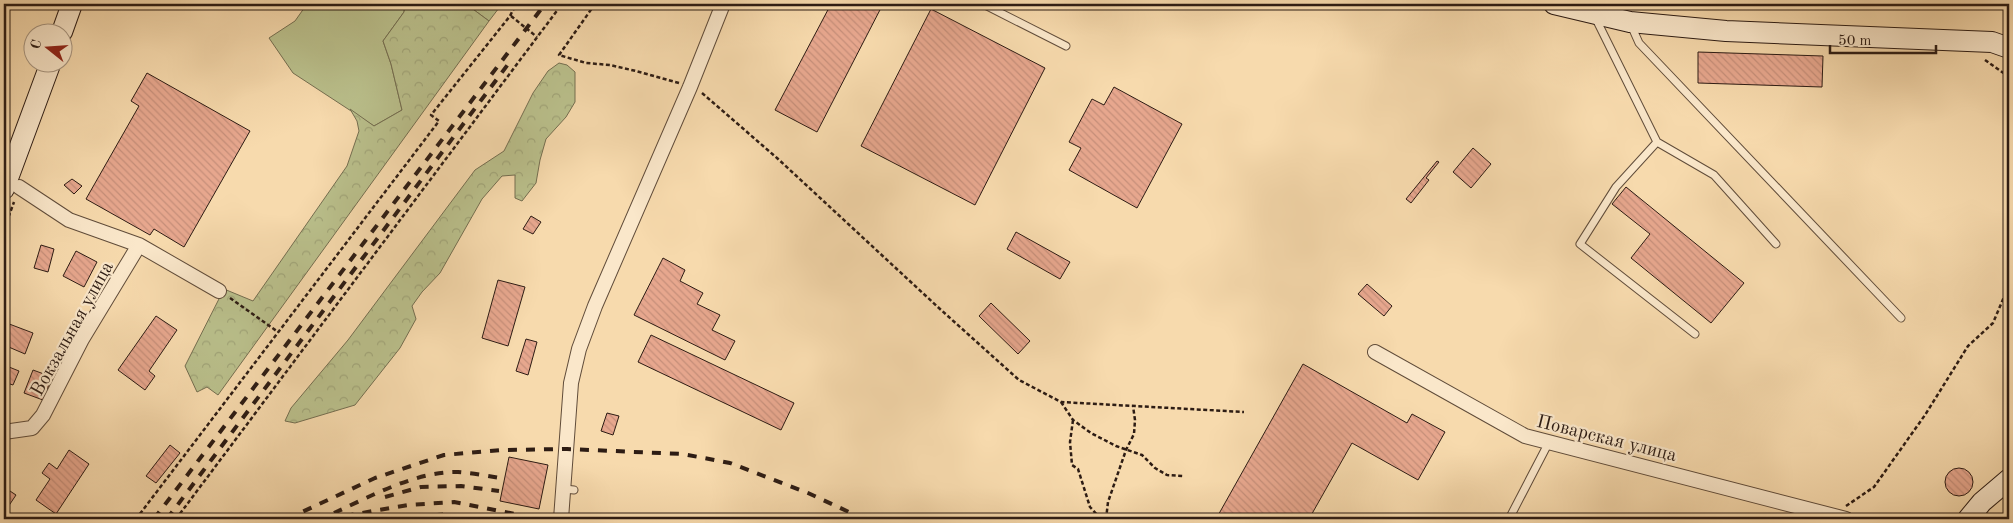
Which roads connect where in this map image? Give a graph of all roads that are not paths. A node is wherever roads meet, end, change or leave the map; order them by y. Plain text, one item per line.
1 (72, 4) edge
2 (723, 4) edge
3 (983, 4) edge
4 (1554, 4) edge
5 (1607, 12) edge
6 (66, 22) edge
7 (1630, 22) junction
8 (1066, 46) dead end
9 (2009, 48) edge
10 (48, 72) edge
11 (1657, 142) junction
12 (12, 188) edge
13 (1776, 244) dead end
14 (139, 245) junction
15 (219, 291) road end
16 (1901, 318) dead end
17 (1695, 334) dead end
18 (1375, 352) dead end
19 (4, 432) edge
20 (1549, 442) junction
21 (2009, 479) edge
22 (1840, 517) edge
23 (561, 519) edge
24 (1509, 519) edge
25 (1968, 519) edge

1 - 6 street
2 - 23 street
3 - 8 lane
4 - 5 street
5 - 7 street
5 - 11 lane
7 - 9 street
7 - 16 lane
10 - 12 street
11 - 13 lane
11 - 17 lane
12 - 14 street
14 - 15 street
14 - 19 street, Вокзальная улица
18 - 20 street, Поварская улица
20 - 22 street, Поварская улица
20 - 24 lane
21 - 25 street

